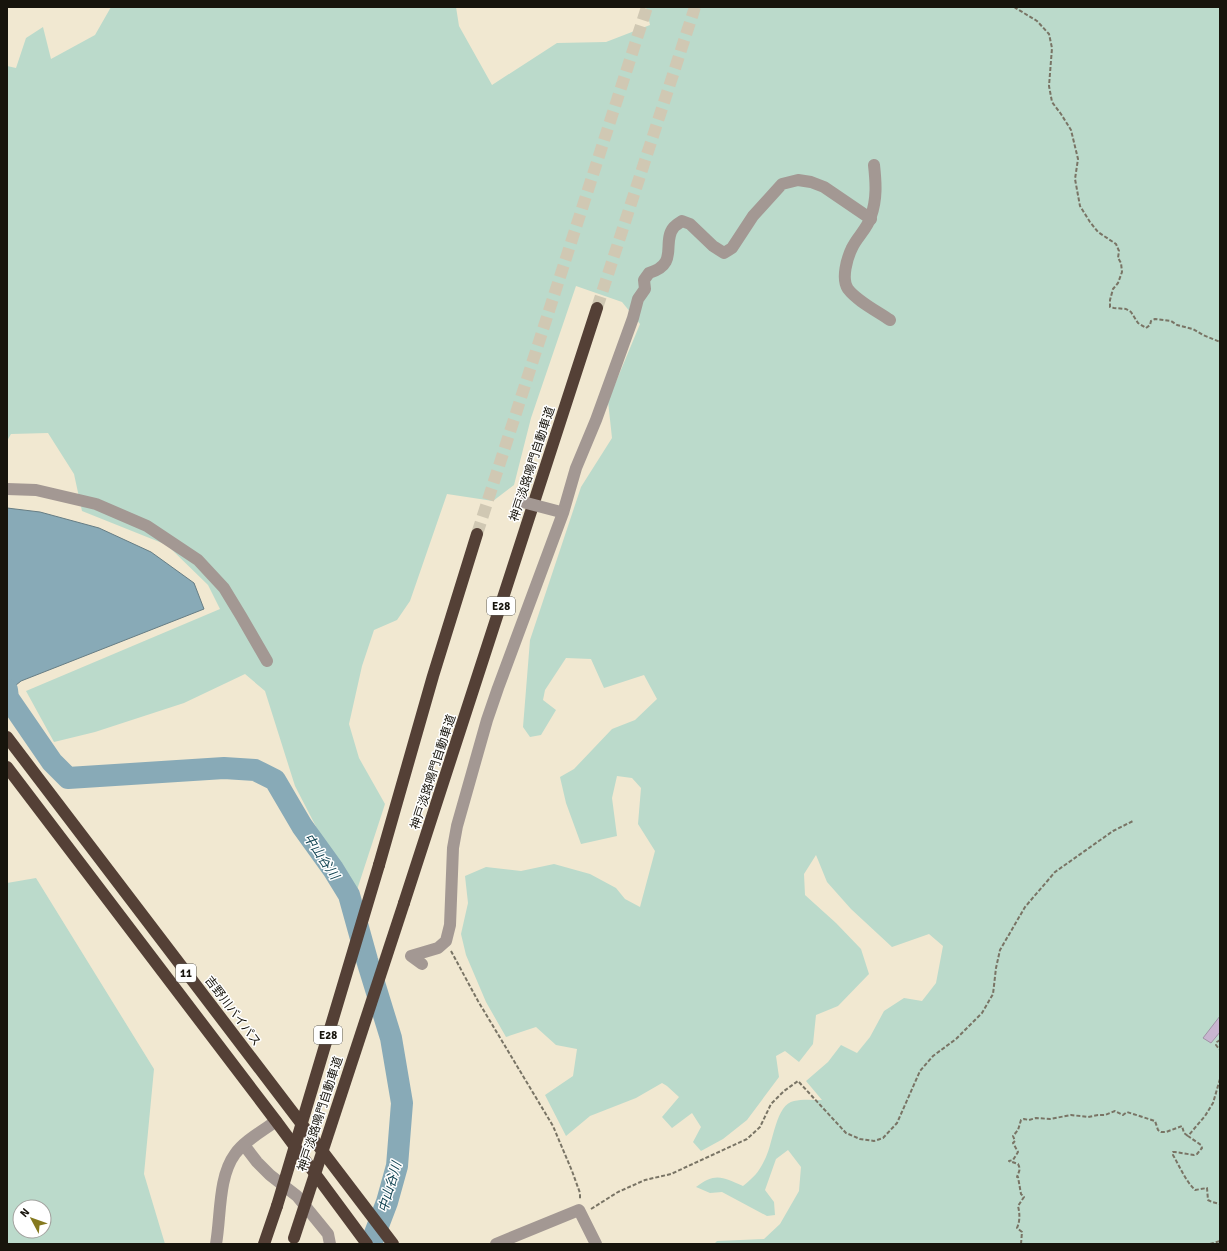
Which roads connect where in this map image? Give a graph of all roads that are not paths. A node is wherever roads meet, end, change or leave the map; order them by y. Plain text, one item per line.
1 (874, 165) dead end
2 (871, 219) junction
3 (597, 308) tunnel mouth
4 (890, 320) dead end
5 (7, 489) edge
6 (519, 501) dead end
7 (560, 512) junction
8 (477, 534) tunnel mouth
9 (267, 661) dead end
10 (7, 736) edge
11 (7, 767) edge
12 (422, 964) dead end
13 (276, 1121) junction
14 (244, 1144) junction
15 (293, 1241) edge
16 (392, 1242) edge
17 (216, 1244) edge
18 (264, 1244) edge
19 (330, 1244) edge
20 (367, 1244) edge
21 (496, 1244) edge
22 (596, 1244) edge

1 - 2 street
2 - 4 street
2 - 7 street
3 - 15 highway, 神戸淡路鳴門自動車道 / E28, bridge
5 - 9 street
6 - 7 street, bridge
7 - 12 street
8 - 18 highway, 神戸淡路鳴門自動車道 / E28, bridge
10 - 16 highway, 吉野川バイパス / 11
11 - 13 highway, 11
13 - 14 street
13 - 20 highway, 11
14 - 17 street
14 - 19 street
21 - 22 street

